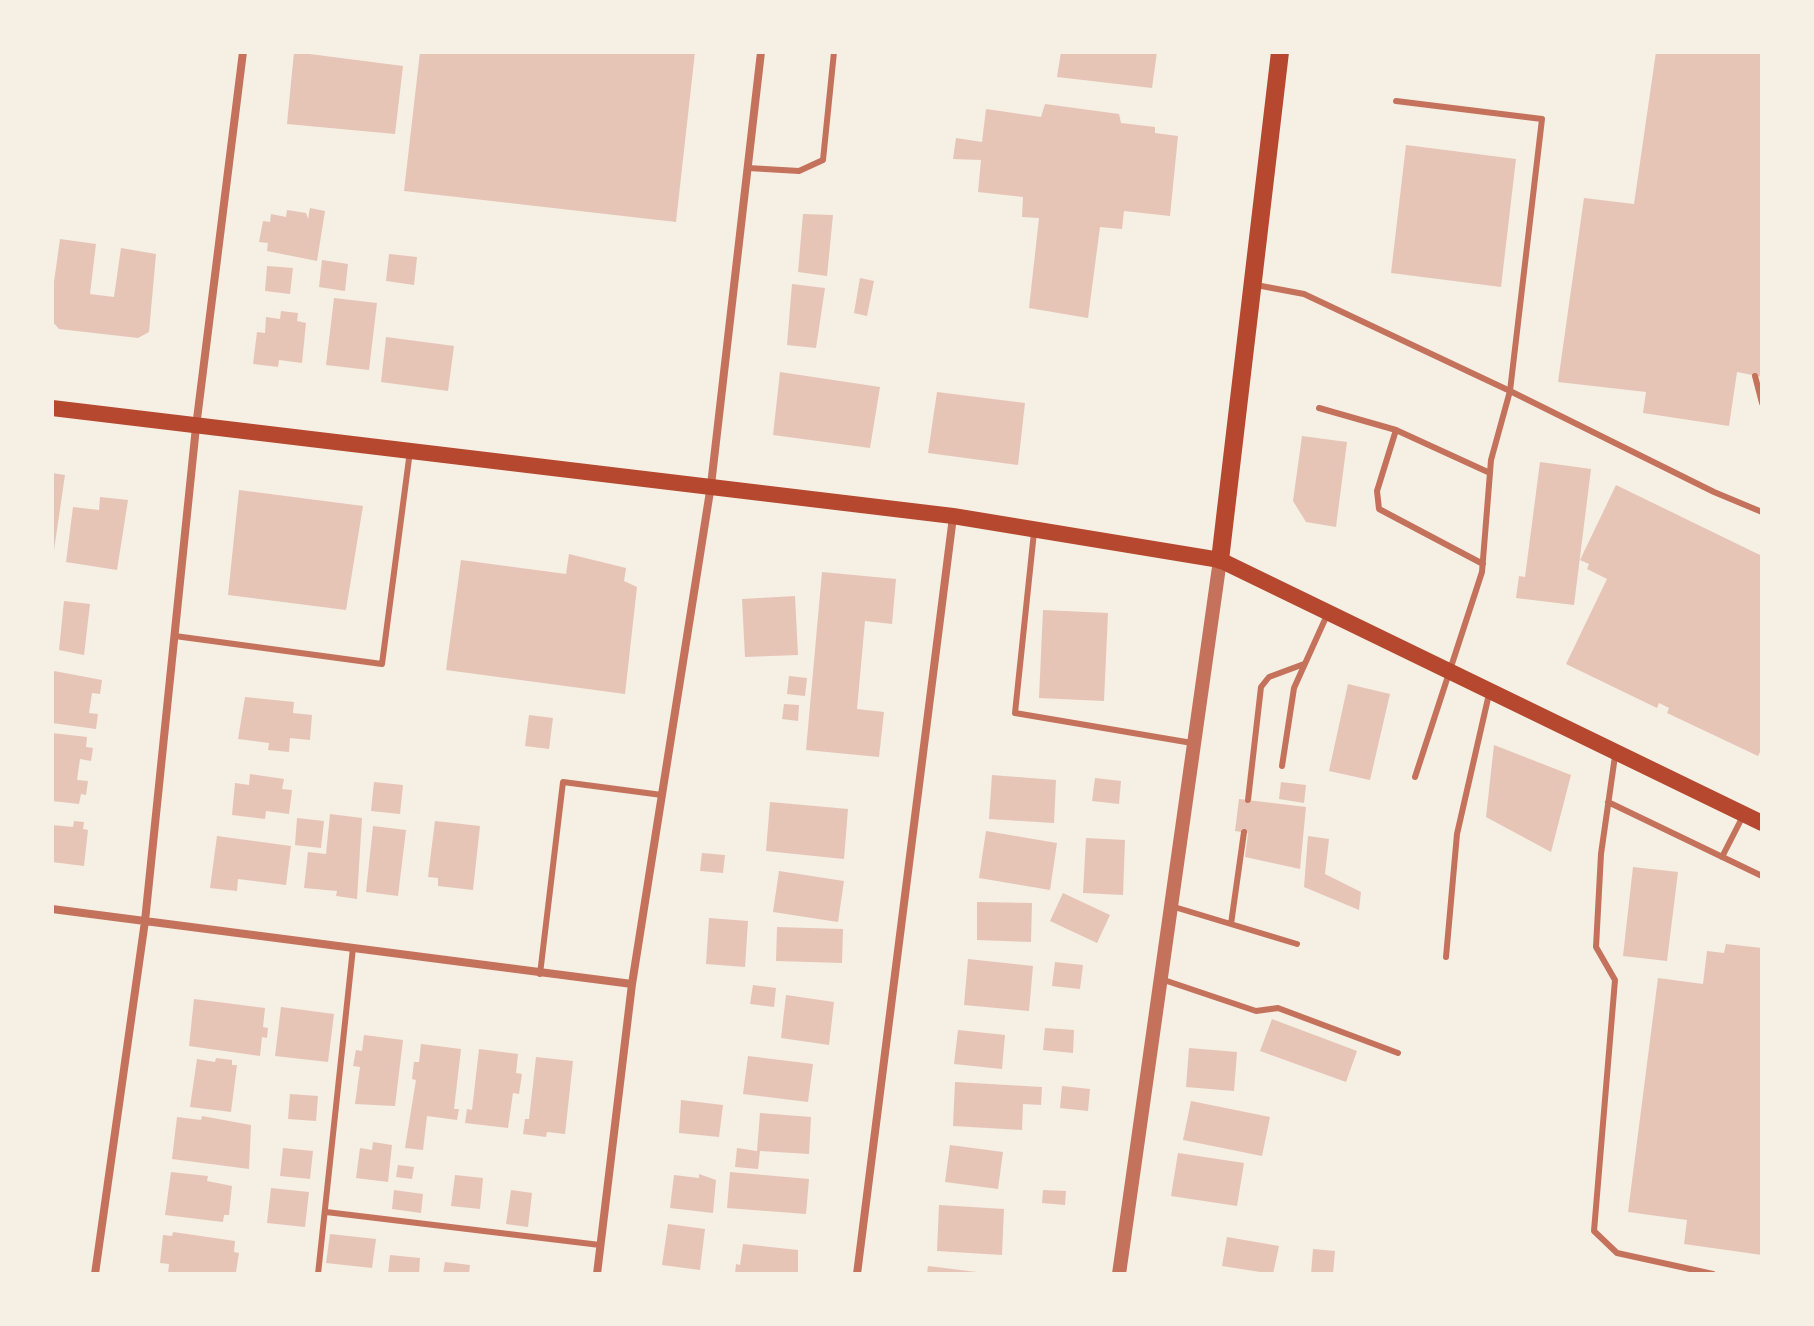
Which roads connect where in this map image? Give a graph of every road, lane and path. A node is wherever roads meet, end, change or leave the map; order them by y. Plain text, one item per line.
1 (243, 52) edge
2 (761, 52) edge
3 (834, 52) edge
4 (1280, 52) edge
5 (1396, 101) dead end
6 (748, 168) junction
7 (1253, 284) junction
8 (1755, 376) dead end
9 (1510, 391) junction
10 (1762, 403) edge
11 (52, 408) edge
12 (1319, 408) dead end
13 (196, 427) junction
14 (1396, 430) junction
15 (410, 451) junction
16 (1490, 473) junction
17 (711, 485) junction
18 (1762, 512) edge
19 (953, 516) junction
20 (1035, 529) junction
21 (1220, 560) junction
22 (1483, 564) junction
23 (1328, 612) junction
24 (175, 636) junction
25 (1304, 664) junction
26 (1449, 671) junction
27 (1489, 690) junction
28 (1194, 744) junction
29 (1616, 752) junction
30 (1282, 766) dead end
31 (1415, 777) dead end
32 (662, 795) junction
33 (1248, 800) dead end
34 (1608, 802) junction
35 (1744, 814) junction
36 (1762, 823) edge
37 (1244, 832) dead end
38 (1722, 857) junction
39 (1762, 876) edge
40 (1171, 906) junction
41 (52, 909) edge
42 (145, 921) junction
43 (1231, 924) junction
44 (1297, 944) dead end
45 (353, 948) junction
46 (1446, 957) dead end
47 (540, 974) junction
48 (1161, 979) junction
49 (632, 984) junction
50 (1398, 1053) dead end
51 (326, 1212) junction
52 (600, 1245) junction
53 (95, 1274) edge
54 (318, 1274) edge
55 (597, 1274) edge
56 (857, 1274) edge
57 (1119, 1274) edge
58 (1713, 1274) edge

1 - 13 street
2 - 6 street
3 - 6 lane
4 - 7 main road
5 - 9 lane
6 - 17 street
7 - 9 lane
7 - 21 main road
8 - 10 lane
9 - 16 lane
9 - 18 lane
11 - 13 main road
12 - 14 lane
13 - 15 main road
13 - 24 street
14 - 16 lane
14 - 22 lane
15 - 17 main road
15 - 24 lane
16 - 22 lane
17 - 19 main road
17 - 32 street
19 - 20 main road
19 - 56 street
20 - 21 main road
20 - 28 lane
21 - 23 main road
21 - 28 street
22 - 26 lane
23 - 25 lane
23 - 26 main road
24 - 42 street
25 - 30 lane
25 - 33 lane
26 - 27 main road
26 - 31 lane
27 - 29 main road
27 - 46 lane
28 - 40 street
29 - 34 lane
29 - 35 main road
32 - 47 lane
32 - 49 street
34 - 38 lane
34 - 58 lane
35 - 36 main road
35 - 38 lane
37 - 43 lane
38 - 39 lane
40 - 43 lane
40 - 48 street
41 - 42 street
42 - 45 street
42 - 53 street
43 - 44 lane
45 - 47 street
45 - 51 lane
47 - 49 street
48 - 50 lane
48 - 57 street
49 - 52 street
51 - 52 lane
51 - 54 lane
52 - 55 street

